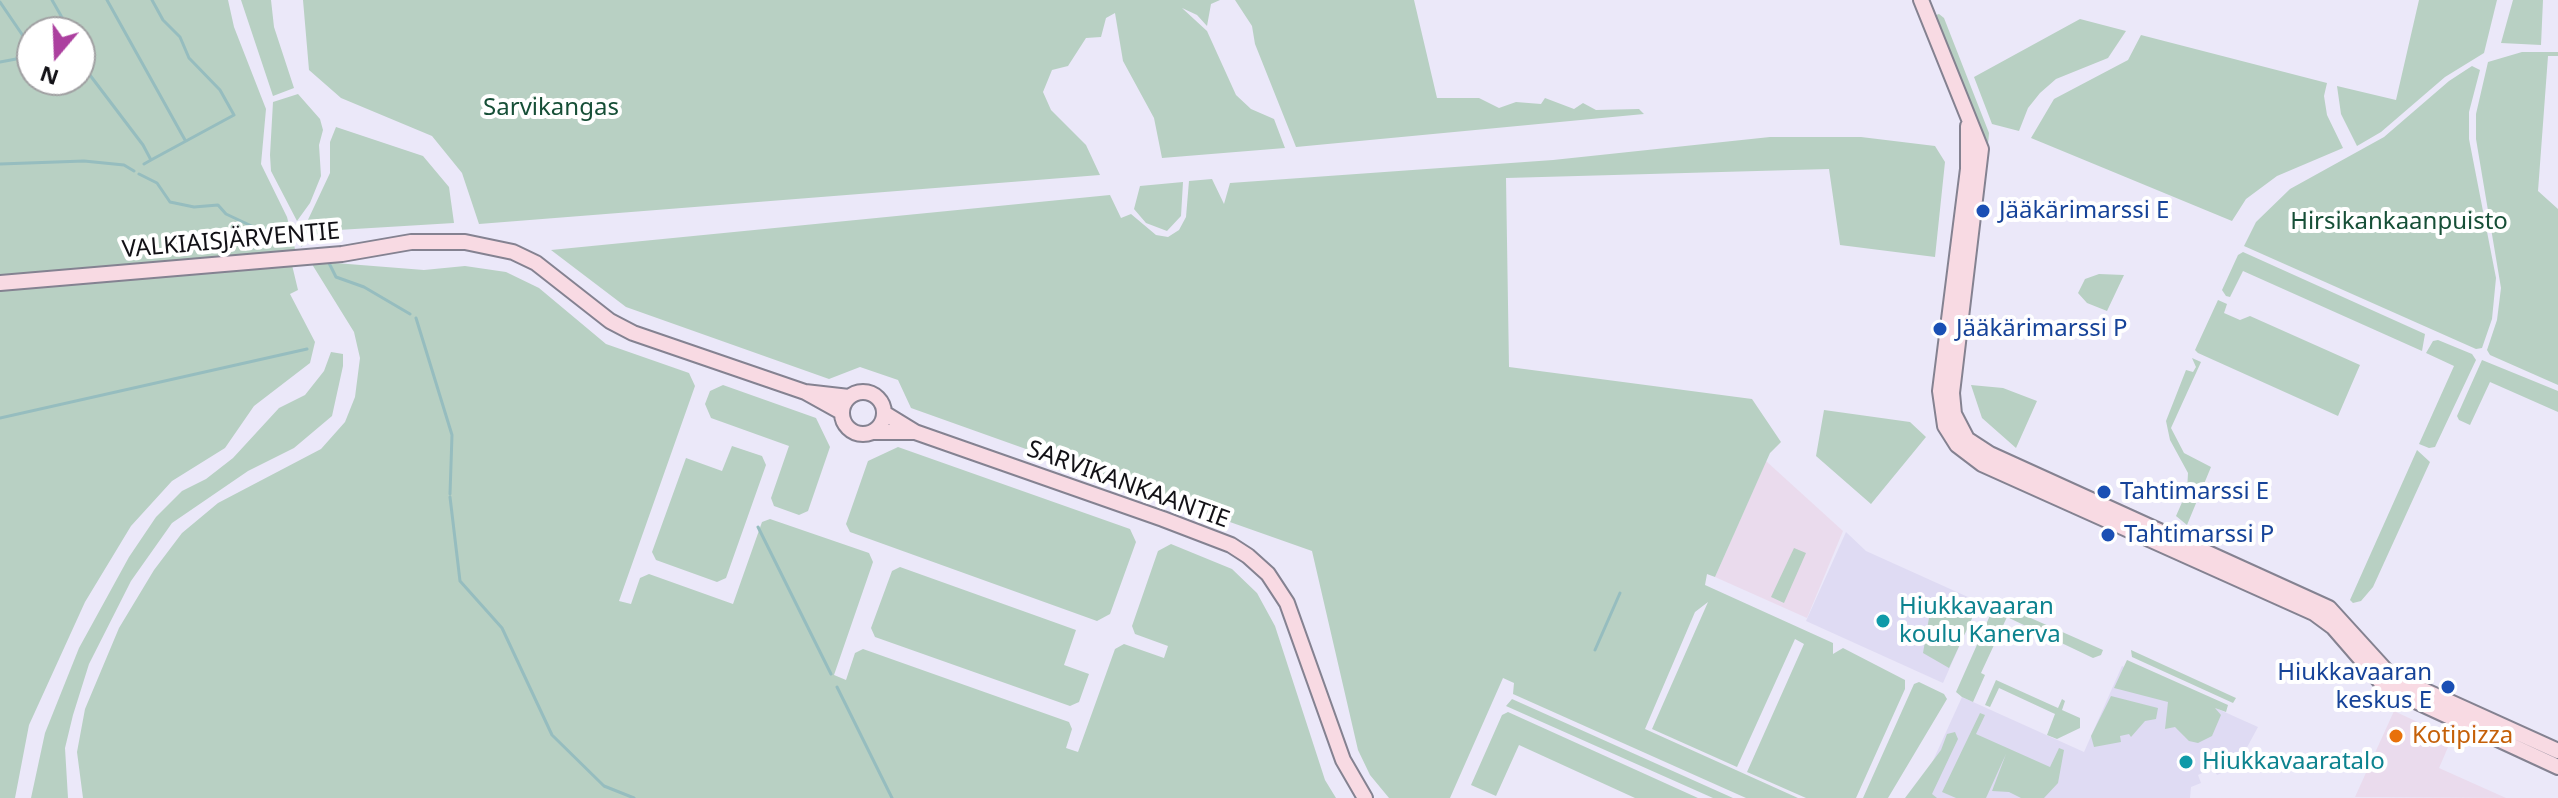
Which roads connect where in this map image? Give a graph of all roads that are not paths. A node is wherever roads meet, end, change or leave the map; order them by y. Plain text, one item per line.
1 (1921, 0) edge
2 (465, 242) joint
3 (1961, 271) junction
4 (0, 283) edge
5 (805, 392) junction
6 (849, 397) junction
7 (841, 412) junction
8 (884, 413) junction
9 (872, 432) junction
10 (915, 432) junction
11 (2558, 751) edge
12 (2558, 767) edge
13 (1365, 798) edge

1 - 3 street
2 - 4 street, VALKIAISJÄRVENTIE
2 - 5 street, SARVIKANKAANTIE
3 - 11 street
3 - 12 street
5 - 6 street, SARVIKANKAANTIE
5 - 7 street, SARVIKANKAANTIE
6 - 7 street
6 - 8 street, SARVIKANKAANTIE
7 - 9 street, SARVIKANKAANTIE
8 - 9 street
8 - 10 street, SARVIKANKAANTIE
9 - 10 street, SARVIKANKAANTIE
10 - 13 street, SARVIKANKAANTIE

